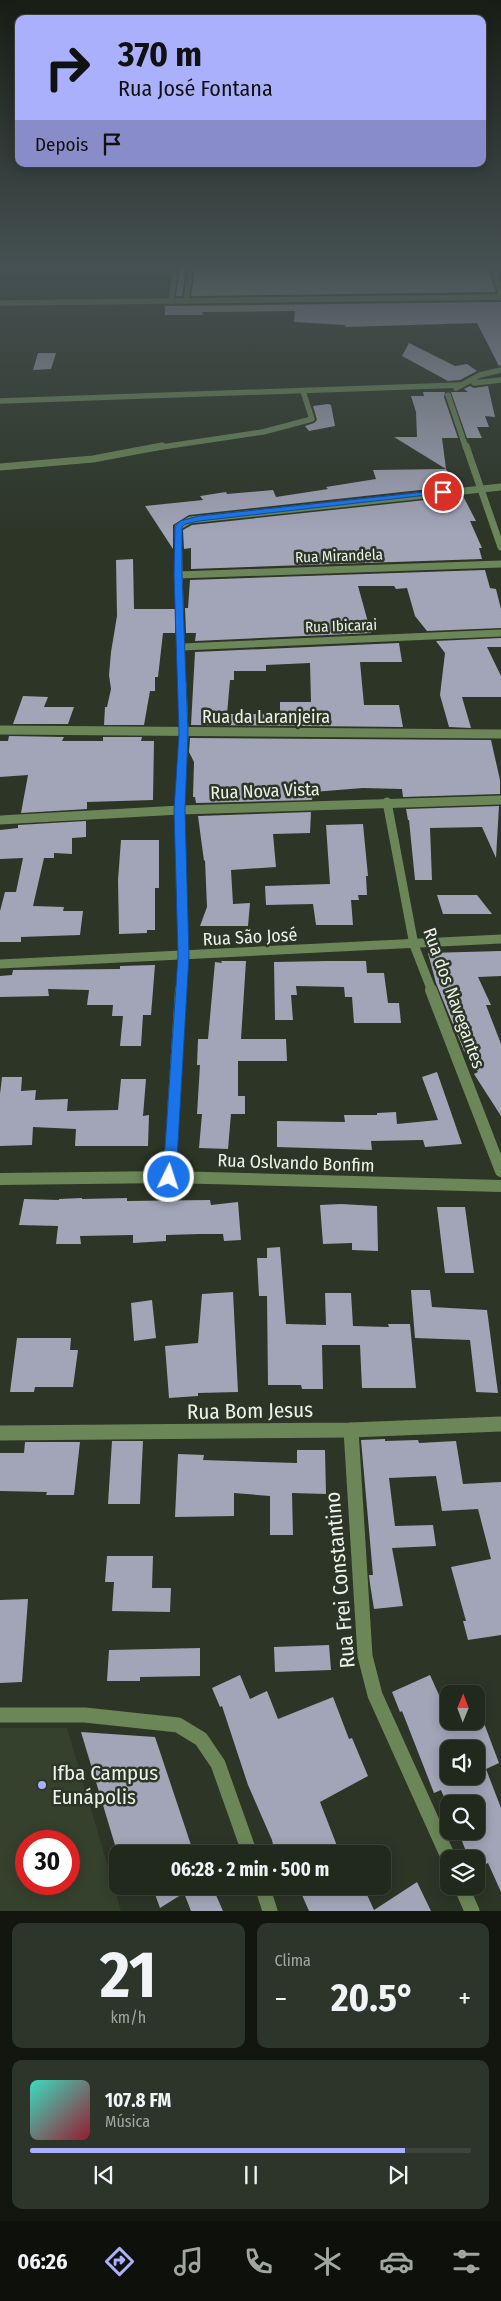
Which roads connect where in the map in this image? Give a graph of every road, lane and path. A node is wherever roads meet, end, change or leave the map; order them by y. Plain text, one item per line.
1 (501, 370) edge
2 (501, 380) edge
3 (462, 386) junction
4 (303, 391) junction
5 (448, 395) junction
6 (0, 402) edge
7 (0, 467) edge
8 (501, 487) edge
9 (480, 488) junction
10 (501, 547) edge
11 (501, 564) edge
12 (178, 575) junction
13 (501, 633) edge
14 (182, 647) junction
15 (0, 730) edge
16 (184, 733) junction
17 (501, 734) edge
18 (501, 800) edge
19 (387, 802) junction
20 (180, 810) junction
21 (0, 820) edge
22 (501, 939) edge
23 (414, 945) junction
24 (183, 956) junction
25 (0, 964) edge
26 (501, 1171) edge
27 (169, 1177) junction
28 (0, 1179) edge
29 (501, 1186) edge
30 (501, 1424) edge
31 (351, 1430) junction
32 (0, 1433) edge
33 (0, 1715) edge
34 (247, 1845) edge
35 (445, 1850) edge
36 (265, 1895) edge
37 (465, 1895) edge
38 (270, 1911) edge
39 (472, 1911) edge

1 - 3 street
2 - 5 street
3 - 4 street
3 - 5 street
4 - 6 street
4 - 7 street
5 - 9 street
8 - 9 street
9 - 10 street
9 - 12 street
11 - 12 street, Rua Mirandela
12 - 14 street
13 - 14 street, Rua Ibicarai
14 - 16 street
15 - 16 street, Rua da Laranjeira
16 - 17 street, Rua da Laranjeira
16 - 20 street
18 - 19 street, Rua Nova Vista
19 - 20 street, Rua Nova Vista
19 - 23 street, Rua dos Navegantes
20 - 21 street, Rua Nova Vista
20 - 24 street
22 - 23 street, Rua São José
23 - 24 street, Rua São José
23 - 26 street, Rua dos Navegantes
24 - 25 street, Rua São José
24 - 27 street
27 - 28 street, Rua Oslvando Bonfim
27 - 29 street, Rua Oslvando Bonfim
30 - 31 street, Rua Bom Jesus
31 - 32 street, Rua Bom Jesus
31 - 35 street, Rua Frei Constantino
33 - 34 street
36 - 38 street
37 - 39 street

